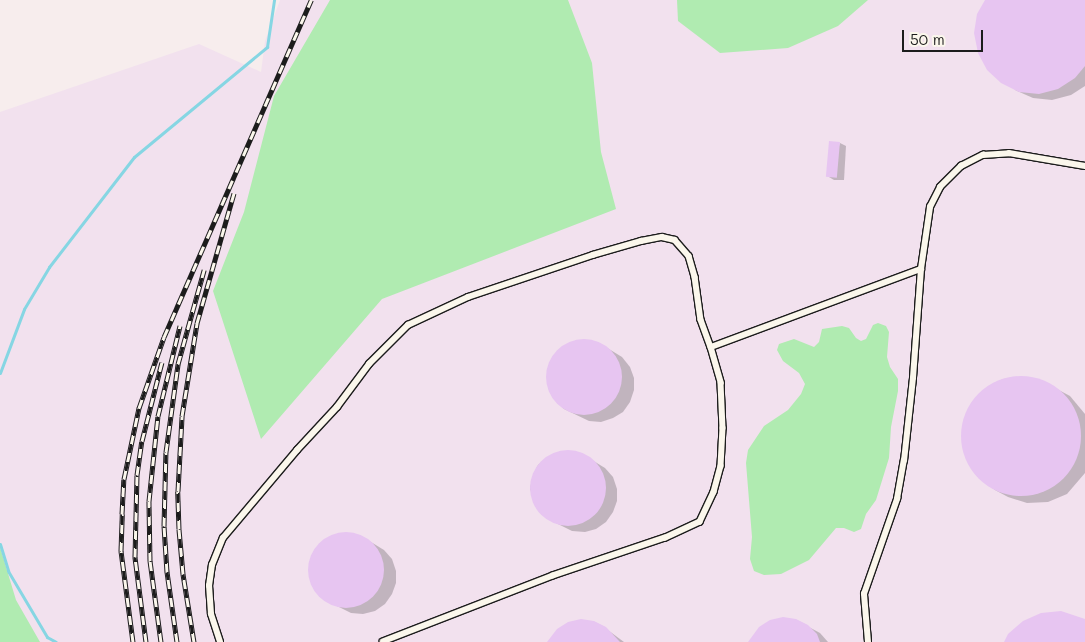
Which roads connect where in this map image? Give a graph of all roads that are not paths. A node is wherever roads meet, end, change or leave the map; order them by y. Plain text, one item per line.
1 (1085, 166) edge
2 (921, 269) junction
3 (711, 347) junction
4 (220, 642) edge
5 (383, 642) edge
6 (868, 642) edge

1 - 2 lane
2 - 3 lane
2 - 6 lane
3 - 4 lane
3 - 5 lane

